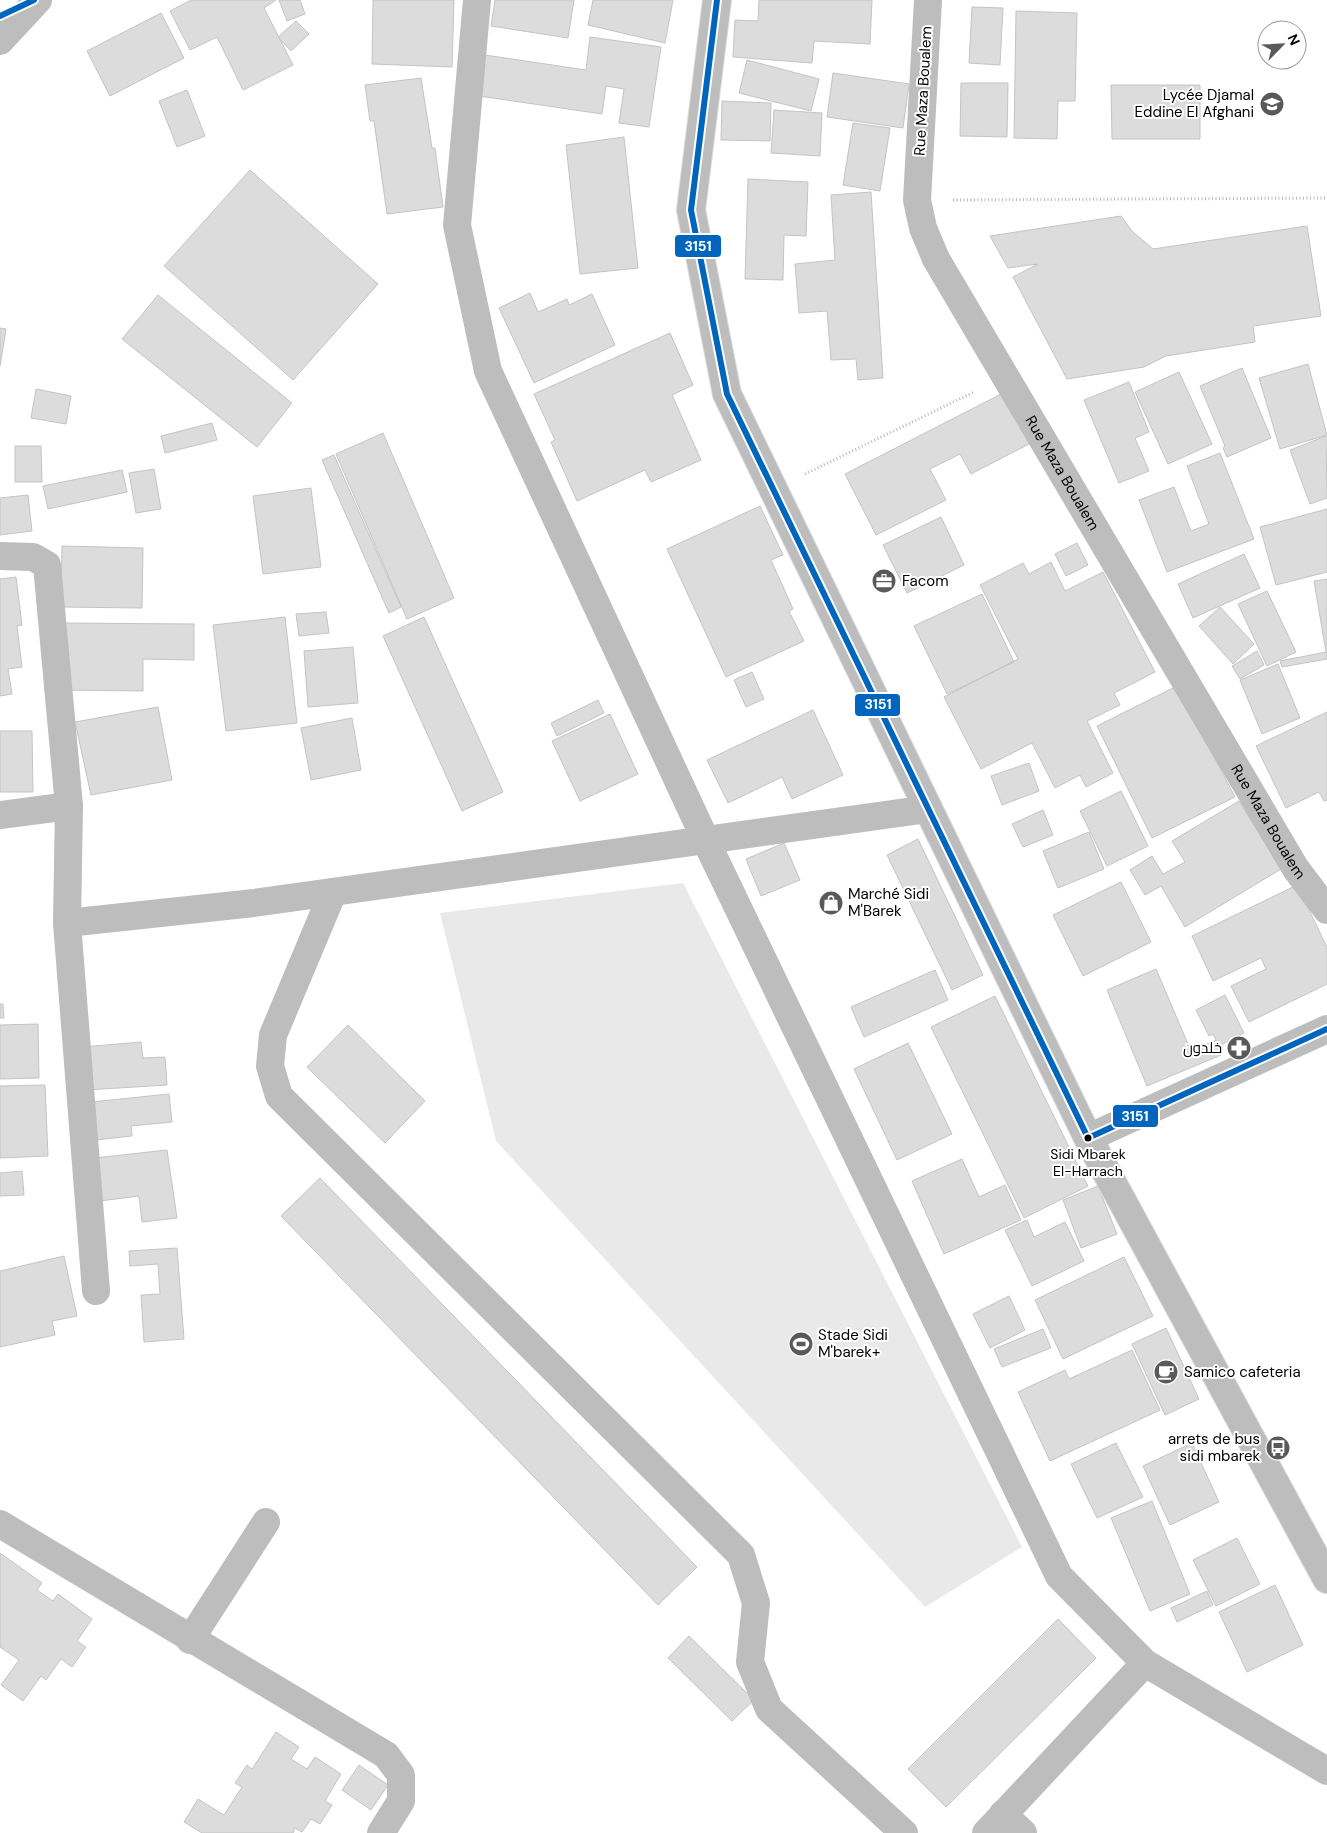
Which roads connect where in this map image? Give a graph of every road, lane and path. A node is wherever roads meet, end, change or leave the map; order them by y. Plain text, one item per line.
1 (36, 0) edge
2 (477, 0) edge
3 (717, 0) edge
4 (928, 0) edge
5 (0, 16) edge
6 (0, 41) edge
7 (1327, 198) edge
8 (917, 200) junction
9 (1004, 377) junction
10 (773, 489) junction
11 (0, 556) edge
12 (69, 806) junction
13 (928, 809) junction
14 (0, 814) edge
15 (706, 841) junction
16 (333, 892) junction
17 (1327, 910) edge
18 (67, 923) junction
19 (1327, 1029) edge
20 (1088, 1138) junction
21 (96, 1291) dead end
22 (266, 1522) dead end
23 (0, 1524) edge
24 (1327, 1579) edge
25 (190, 1640) junction
26 (1145, 1663) junction
27 (1327, 1771) edge
28 (994, 1824) edge
29 (381, 1833) edge
30 (904, 1833) edge
31 (1023, 1833) edge

1 - 5 street
1 - 6 street
2 - 15 street
3 - 10 street
4 - 8 street, Rue Maza Boualem
7 - 8 path
8 - 9 street, Rue Maza Boualem
9 - 10 path
9 - 17 street, Rue Maza Boualem
10 - 13 street
11 - 12 street
12 - 14 street
12 - 18 street
13 - 15 street
13 - 20 street
15 - 16 street
15 - 26 street
16 - 18 street
16 - 30 street
18 - 21 street
19 - 20 street
20 - 24 street
22 - 25 street
23 - 25 street
25 - 29 street
26 - 27 street
26 - 28 street
28 - 31 street

